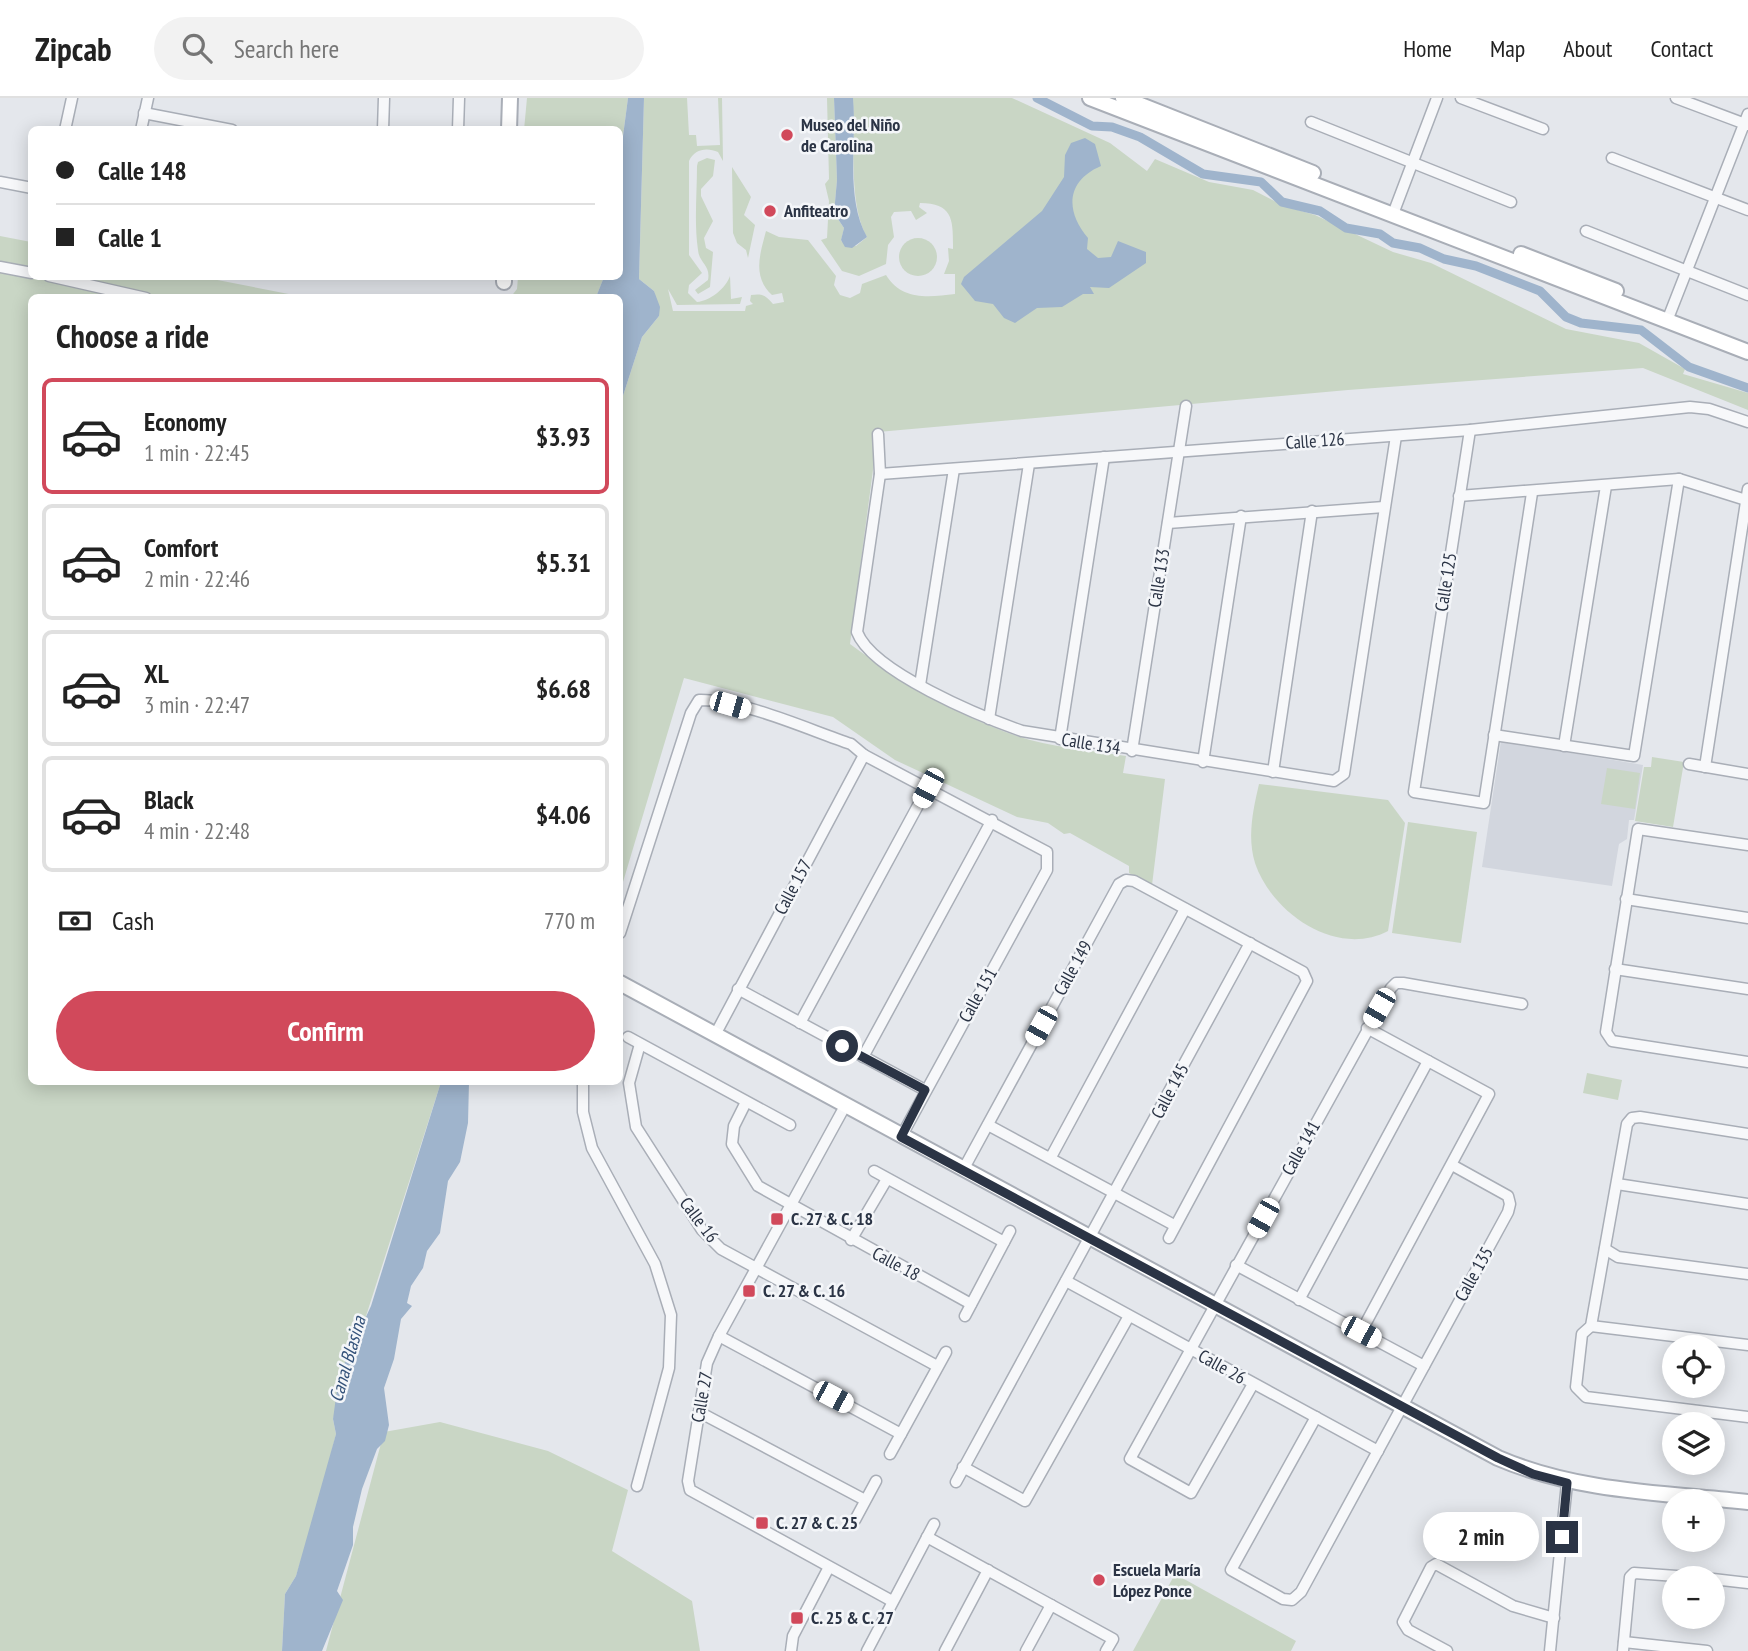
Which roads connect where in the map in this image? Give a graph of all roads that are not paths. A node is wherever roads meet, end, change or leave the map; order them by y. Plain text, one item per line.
1 (72, 98) edge
2 (148, 98) edge
3 (384, 98) edge
4 (459, 98) edge
5 (1090, 98) edge
6 (1437, 98) edge
7 (1461, 98) edge
8 (1676, 98) edge
9 (1118, 101) edge
10 (512, 102) edge
11 (144, 113) junction
12 (1747, 121) edge
13 (1311, 122) dead end
14 (66, 126) edge
15 (142, 126) edge
16 (208, 126) edge
17 (383, 126) edge
18 (458, 126) edge
19 (509, 126) edge
20 (1542, 130) dead end
21 (1612, 158) dead end
22 (1412, 162) junction
23 (0, 182) edge
24 (28, 187) edge
25 (1714, 197) junction
26 (1511, 202) dead end
27 (1394, 210) junction
28 (1748, 210) edge
29 (1586, 231) dead end
30 (0, 267) edge
31 (1686, 271) junction
32 (28, 272) edge
33 (67, 280) edge
34 (128, 294) edge
35 (1748, 295) edge
36 (1669, 317) junction
37 (1748, 342) edge
38 (1748, 352) edge
39 (1186, 406) dead end
40 (1748, 422) edge
41 (1470, 430) junction
42 (878, 434) dead end
43 (1396, 436) junction
44 (1180, 450) junction
45 (1104, 457) junction
46 (1029, 464) junction
47 (954, 469) junction
48 (880, 474) junction
49 (1679, 480) junction
50 (1606, 486) junction
51 (1532, 493) junction
52 (1747, 495) edge
53 (1459, 496) junction
54 (1384, 507) junction
55 (1312, 510) junction
56 (1241, 516) junction
57 (1168, 523) junction
58 (920, 685) junction
59 (989, 719) junction
60 (1494, 735) junction
61 (1060, 739) junction
62 (1564, 746) junction
63 (1132, 751) junction
64 (864, 755) junction
65 (1203, 762) junction
66 (1689, 764) dead end
67 (1705, 767) junction
68 (1273, 772) junction
69 (1748, 774) edge
70 (928, 788) junction
71 (992, 820) junction
72 (1748, 845) edge
73 (1626, 900) junction
74 (1185, 909) junction
75 (1748, 918) edge
76 (623, 924) edge
77 (1250, 943) junction
78 (1615, 969) junction
79 (623, 985) edge
80 (738, 989) junction
81 (1748, 989) edge
82 (1522, 1004) dead end
83 (800, 1023) junction
84 (1367, 1028) junction
85 (715, 1035) junction
86 (628, 1037) dead end
87 (640, 1044) junction
88 (863, 1057) junction
89 (1428, 1061) junction
90 (1748, 1062) edge
91 (583, 1085) edge
92 (925, 1090) junction
93 (746, 1102) junction
94 (845, 1106) junction
95 (790, 1125) dead end
96 (988, 1125) junction
97 (1748, 1134) edge
98 (901, 1137) junction
99 (1051, 1157) junction
100 (1452, 1165) junction
101 (963, 1170) junction
102 (874, 1171) dead end
103 (887, 1179) junction
104 (1616, 1184) junction
105 (1115, 1193) junction
106 (1748, 1204) edge
107 (790, 1206) junction
108 (1174, 1225) junction
109 (1010, 1231) dead end
110 (1169, 1238) dead end
111 (1090, 1239) junction
112 (852, 1240) junction
113 (1004, 1242) junction
114 (1605, 1249) junction
115 (1236, 1265) junction
116 (755, 1268) junction
117 (1748, 1274) edge
118 (1066, 1281) junction
119 (1299, 1300) junction
120 (971, 1304) junction
121 (1214, 1306) junction
122 (965, 1316) dead end
123 (1129, 1316) junction
124 (1591, 1326) junction
125 (1361, 1332) junction
126 (719, 1336) junction
127 (1748, 1345) edge
128 (1191, 1350) junction
129 (946, 1352) dead end
130 (937, 1366) junction
131 (1424, 1366) junction
132 (1253, 1384) junction
133 (1402, 1408) junction
134 (699, 1412) junction
135 (1316, 1417) junction
136 (1748, 1417) edge
137 (901, 1434) junction
138 (1378, 1451) junction
139 (890, 1454) dead end
140 (963, 1467) junction
141 (876, 1481) dead end
142 (956, 1482) dead end
143 (1567, 1483) junction
144 (637, 1486) dead end
145 (866, 1500) junction
146 (1748, 1502) edge
147 (855, 1520) dead end
148 (934, 1524) dead end
149 (927, 1537) junction
150 (829, 1567) junction
151 (988, 1570) junction
152 (1662, 1575) edge
153 (1725, 1580) edge
154 (1748, 1583) edge
155 (892, 1601) junction
156 (1051, 1605) junction
157 (1554, 1618) junction
158 (1624, 1646) edge
159 (791, 1651) edge
160 (867, 1651) edge
161 (945, 1651) edge
162 (1026, 1651) edge
163 (1106, 1651) edge
164 (1447, 1651) edge
165 (1550, 1651) edge
166 (1700, 1651) edge

1 - 14 street
2 - 11 street
3 - 17 street
4 - 18 street
5 - 9 street
6 - 22 street
7 - 20 street
8 - 12 street
9 - 27 street
10 - 19 street
11 - 15 street
11 - 16 street
12 - 25 street
13 - 22 street
21 - 25 street
22 - 26 street
22 - 27 street
23 - 24 street
25 - 28 street
25 - 31 street
27 - 36 street
29 - 31 street
30 - 32 street
31 - 35 street
31 - 36 street
33 - 34 street
36 - 37 street
36 - 38 street
39 - 44 street, Calle 133
40 - 41 street, Calle 126
41 - 43 street, Calle 126
41 - 53 street, Calle 125
42 - 48 street
43 - 44 street, Calle 126
43 - 54 street
44 - 45 street, Calle 126
44 - 57 street, Calle 133
45 - 46 street, Calle 126
45 - 61 street
46 - 47 street, Calle 126
46 - 59 street
47 - 48 street, Calle 126
47 - 58 street
48 - 58 street, Calle 134
49 - 50 street
49 - 52 street
49 - 62 street
50 - 51 street
50 - 62 street
51 - 53 street
51 - 60 street
52 - 67 street
53 - 60 street, Calle 125
54 - 55 street
54 - 68 street, Calle 134
55 - 56 street
55 - 68 street
56 - 57 street
56 - 65 street
57 - 63 street, Calle 133
58 - 59 street, Calle 134
59 - 61 street, Calle 134
60 - 62 street
61 - 63 street, Calle 134
63 - 65 street, Calle 134
64 - 70 street
64 - 76 street
64 - 80 street, Calle 157
65 - 68 street, Calle 134
66 - 67 street
67 - 69 street
70 - 71 street
70 - 83 street
71 - 88 street
71 - 92 street, Calle 151
72 - 73 street
73 - 75 street
73 - 78 street
74 - 77 street
74 - 96 street, Calle 149
74 - 99 street
77 - 105 street, Calle 145
77 - 108 street
78 - 81 street
78 - 90 street
79 - 85 street
80 - 83 street
80 - 85 street, Calle 157
82 - 84 street, Calle 141
83 - 88 street
84 - 89 street
84 - 115 street, Calle 141
85 - 94 street
86 - 87 street
87 - 93 street
87 - 116 street, Calle 16
88 - 92 street
89 - 100 street
89 - 119 street
91 - 144 street
92 - 98 street, Calle 151
93 - 95 street
93 - 107 street, Calle 18
94 - 98 street
94 - 107 street, Calle 27
96 - 99 street
96 - 101 street, Calle 149
97 - 104 street
98 - 101 street
99 - 105 street
100 - 125 street
100 - 131 street, Calle 135
101 - 111 street
102 - 103 street
103 - 112 street
103 - 113 street
104 - 106 street
104 - 114 street
105 - 108 street
105 - 111 street, Calle 145
107 - 112 street, Calle 18
107 - 116 street, Calle 27
108 - 110 street
109 - 113 street
111 - 118 street, Calle 145
111 - 121 street
112 - 120 street, Calle 18
113 - 120 street
114 - 117 street
114 - 124 street
115 - 119 street
115 - 121 street, Calle 141
116 - 126 street, Calle 27
116 - 130 street, Calle 16
118 - 123 street, Calle 26
118 - 140 street, Calle 145
119 - 125 street
120 - 122 street
121 - 128 street, Calle 141
121 - 133 street
123 - 128 street, Calle 26
123 - 140 street
124 - 127 street
124 - 136 street
125 - 131 street
126 - 134 street, Calle 27
126 - 137 street
128 - 132 street, Calle 26
128 - 132 street, Calle 141
129 - 130 street
130 - 137 street
131 - 133 street, Calle 135
132 - 135 street, Calle 26
133 - 138 street, Calle 135
133 - 143 street
134 - 145 street
134 - 150 street, Calle 27
135 - 138 street, Calle 26
135 - 138 street, Calle 135
137 - 139 street
140 - 142 street, Calle 145
141 - 145 street
143 - 146 street
143 - 157 street
145 - 147 street
148 - 149 street
149 - 151 street
149 - 155 street
150 - 155 street, Calle 27
150 - 159 street
151 - 156 street
151 - 161 street
152 - 158 street
153 - 154 street
155 - 160 street
156 - 162 street
156 - 163 street
157 - 164 street
157 - 165 street
158 - 166 street

